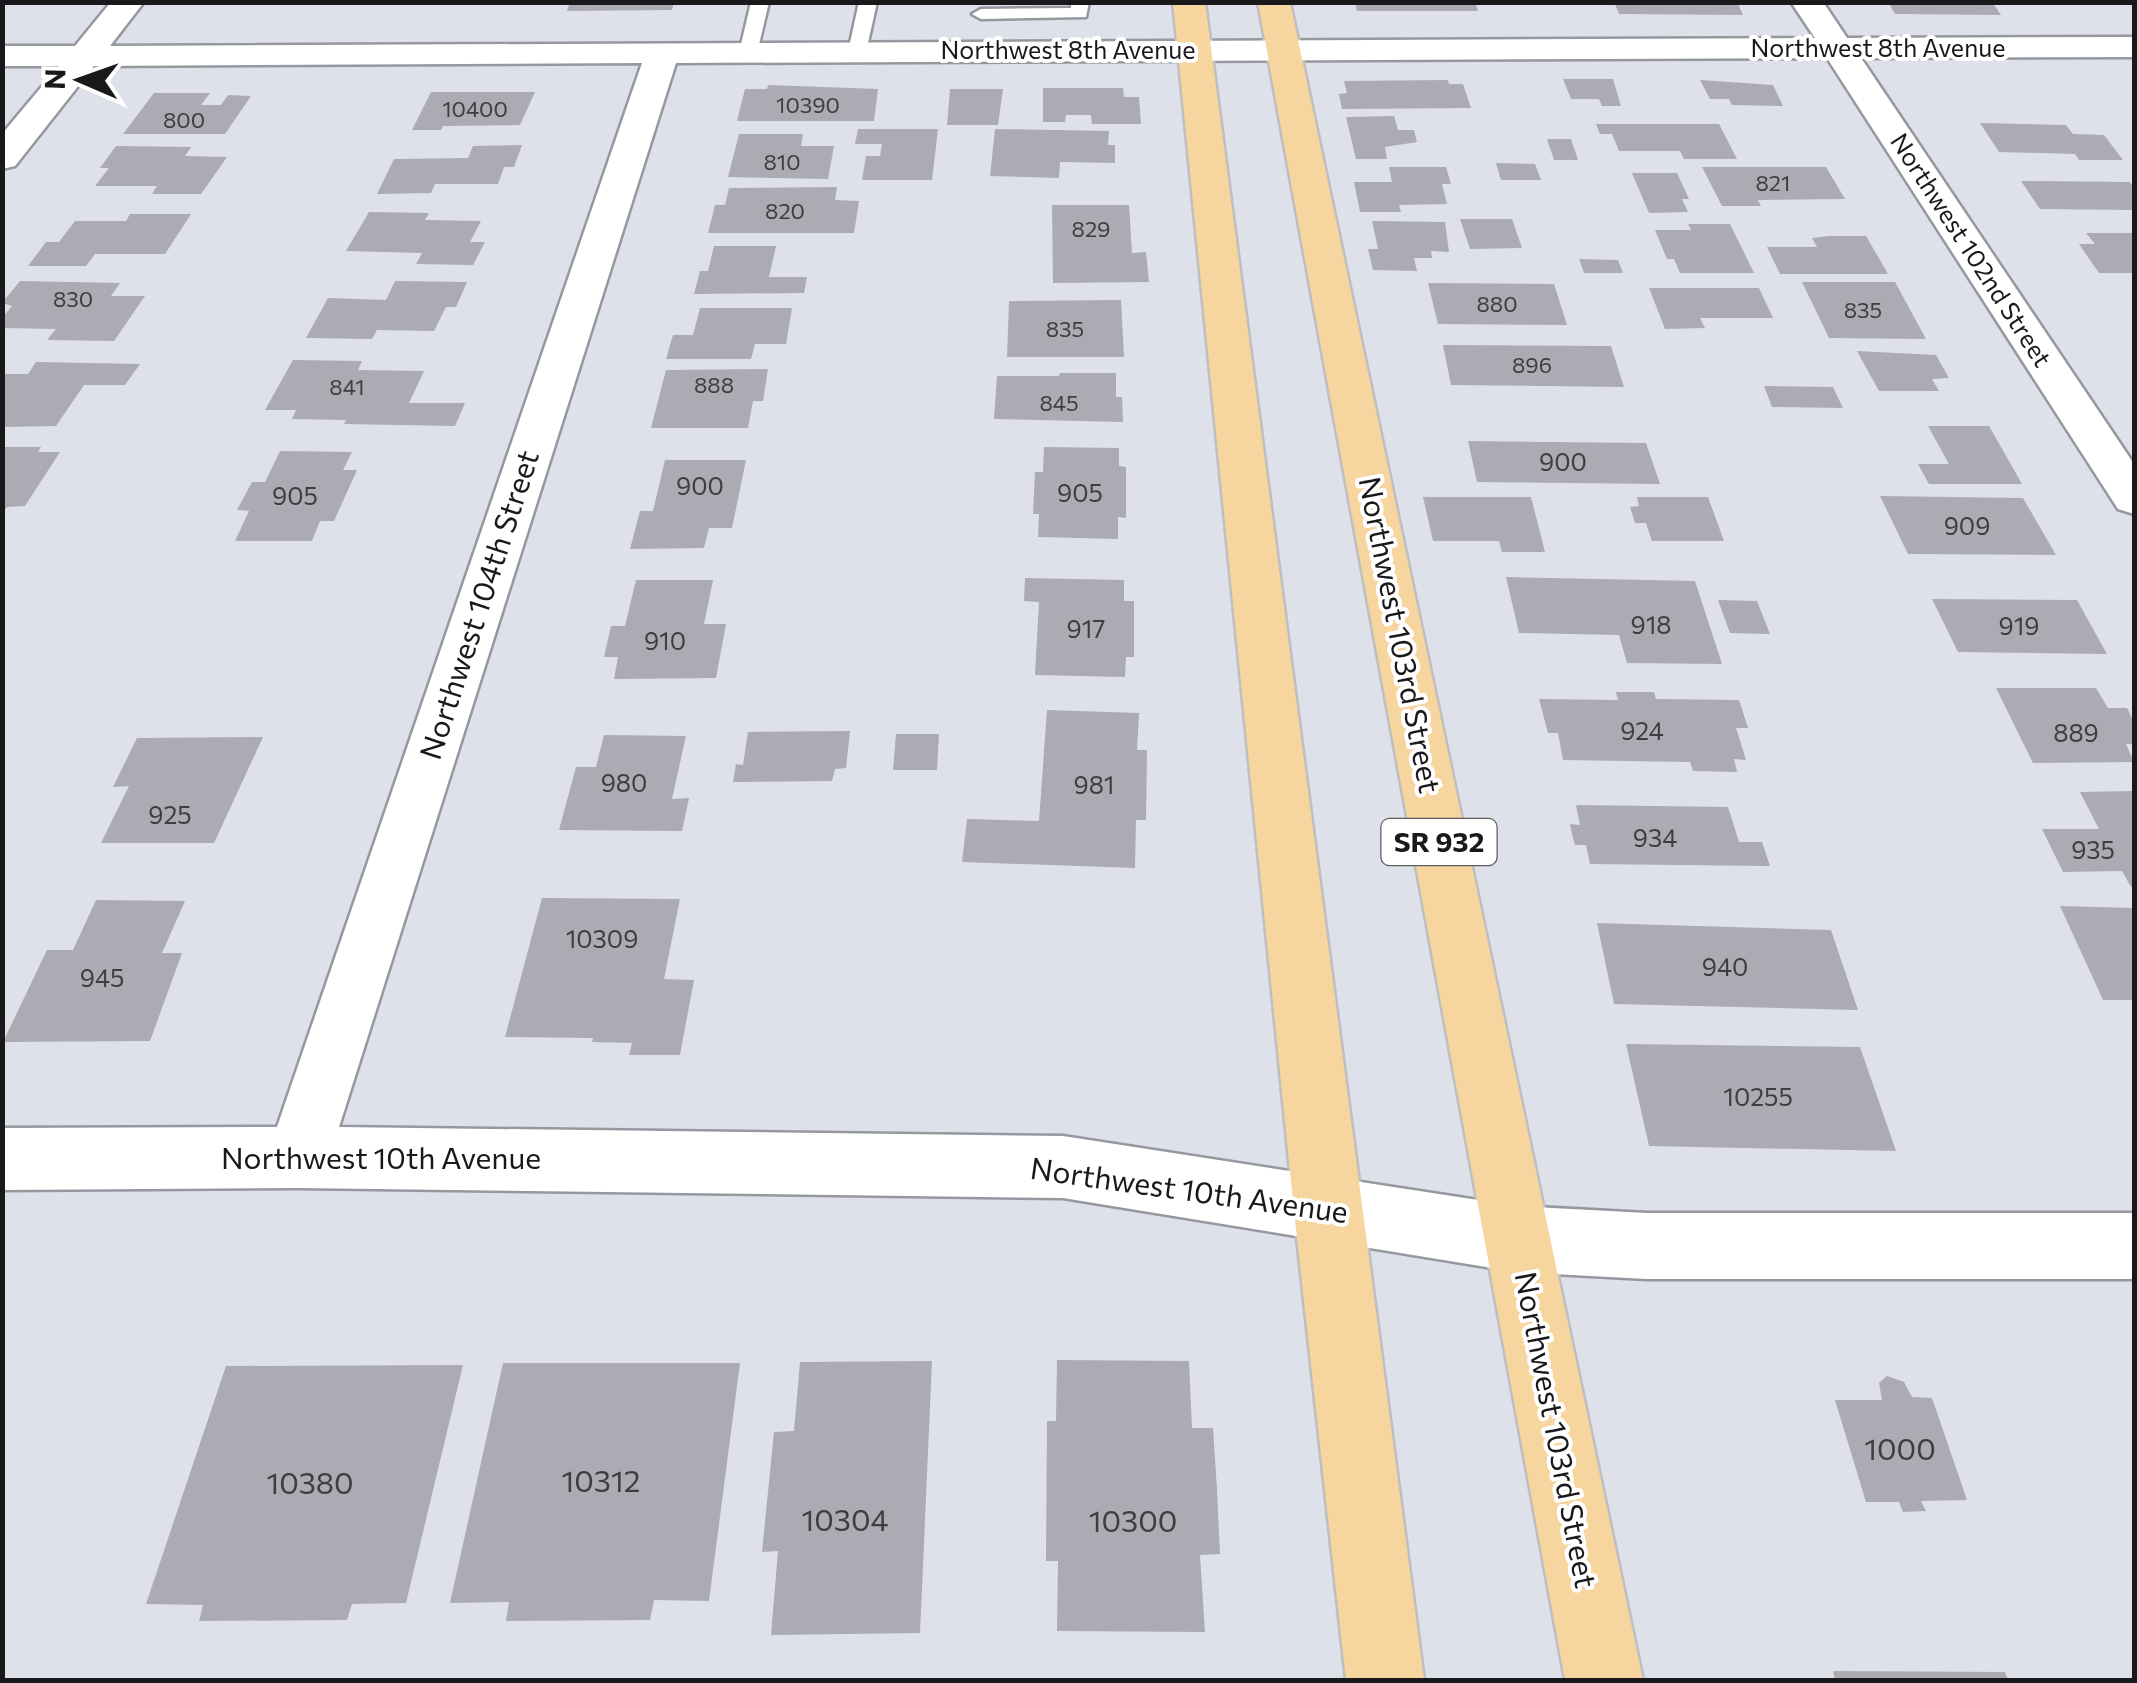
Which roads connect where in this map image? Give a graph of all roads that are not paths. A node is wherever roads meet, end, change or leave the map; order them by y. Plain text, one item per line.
1 (128, 2) edge
2 (760, 2) edge
3 (868, 2) edge
4 (1080, 2) edge
5 (1807, 2) edge
6 (981, 8) edge
7 (1279, 25) edge
8 (1192, 26) edge
9 (2134, 47) edge
10 (1837, 48) junction
11 (978, 51) junction
12 (857, 52) junction
13 (748, 53) junction
14 (662, 54) junction
15 (2, 56) edge
16 (85, 56) junction
17 (2, 158) edge
18 (2134, 498) edge
19 (298, 1158) junction
20 (2, 1160) edge
21 (1327, 1211) junction
22 (1517, 1239) junction
23 (2134, 1246) edge
24 (1385, 1680) edge
25 (1604, 1680) edge

1 - 16 street
2 - 13 lane
3 - 12 lane
4 - 6 lane
5 - 10 street, Northwest 102nd Street
6 - 11 lane
7 - 8 street, Northwest 8th Avenue
7 - 10 street, Northwest 8th Avenue
7 - 22 main road, Northwest 103rd Street / SR 932
8 - 11 street, Northwest 8th Avenue
8 - 21 main road
9 - 10 street, Northwest 8th Avenue
10 - 18 street, Northwest 102nd Street
11 - 12 street, Northwest 8th Avenue
12 - 13 street, Northwest 8th Avenue
13 - 14 street, Northwest 8th Avenue
14 - 16 street, Northwest 8th Avenue
14 - 19 street, Northwest 104th Street
15 - 16 street, Northwest 8th Avenue
16 - 17 street
19 - 20 street, Northwest 10th Avenue
19 - 21 street, Northwest 10th Avenue
21 - 22 street, Northwest 10th Avenue
21 - 24 main road
22 - 23 street, Northwest 10th Avenue
22 - 25 main road, Northwest 103rd Street / SR 932

